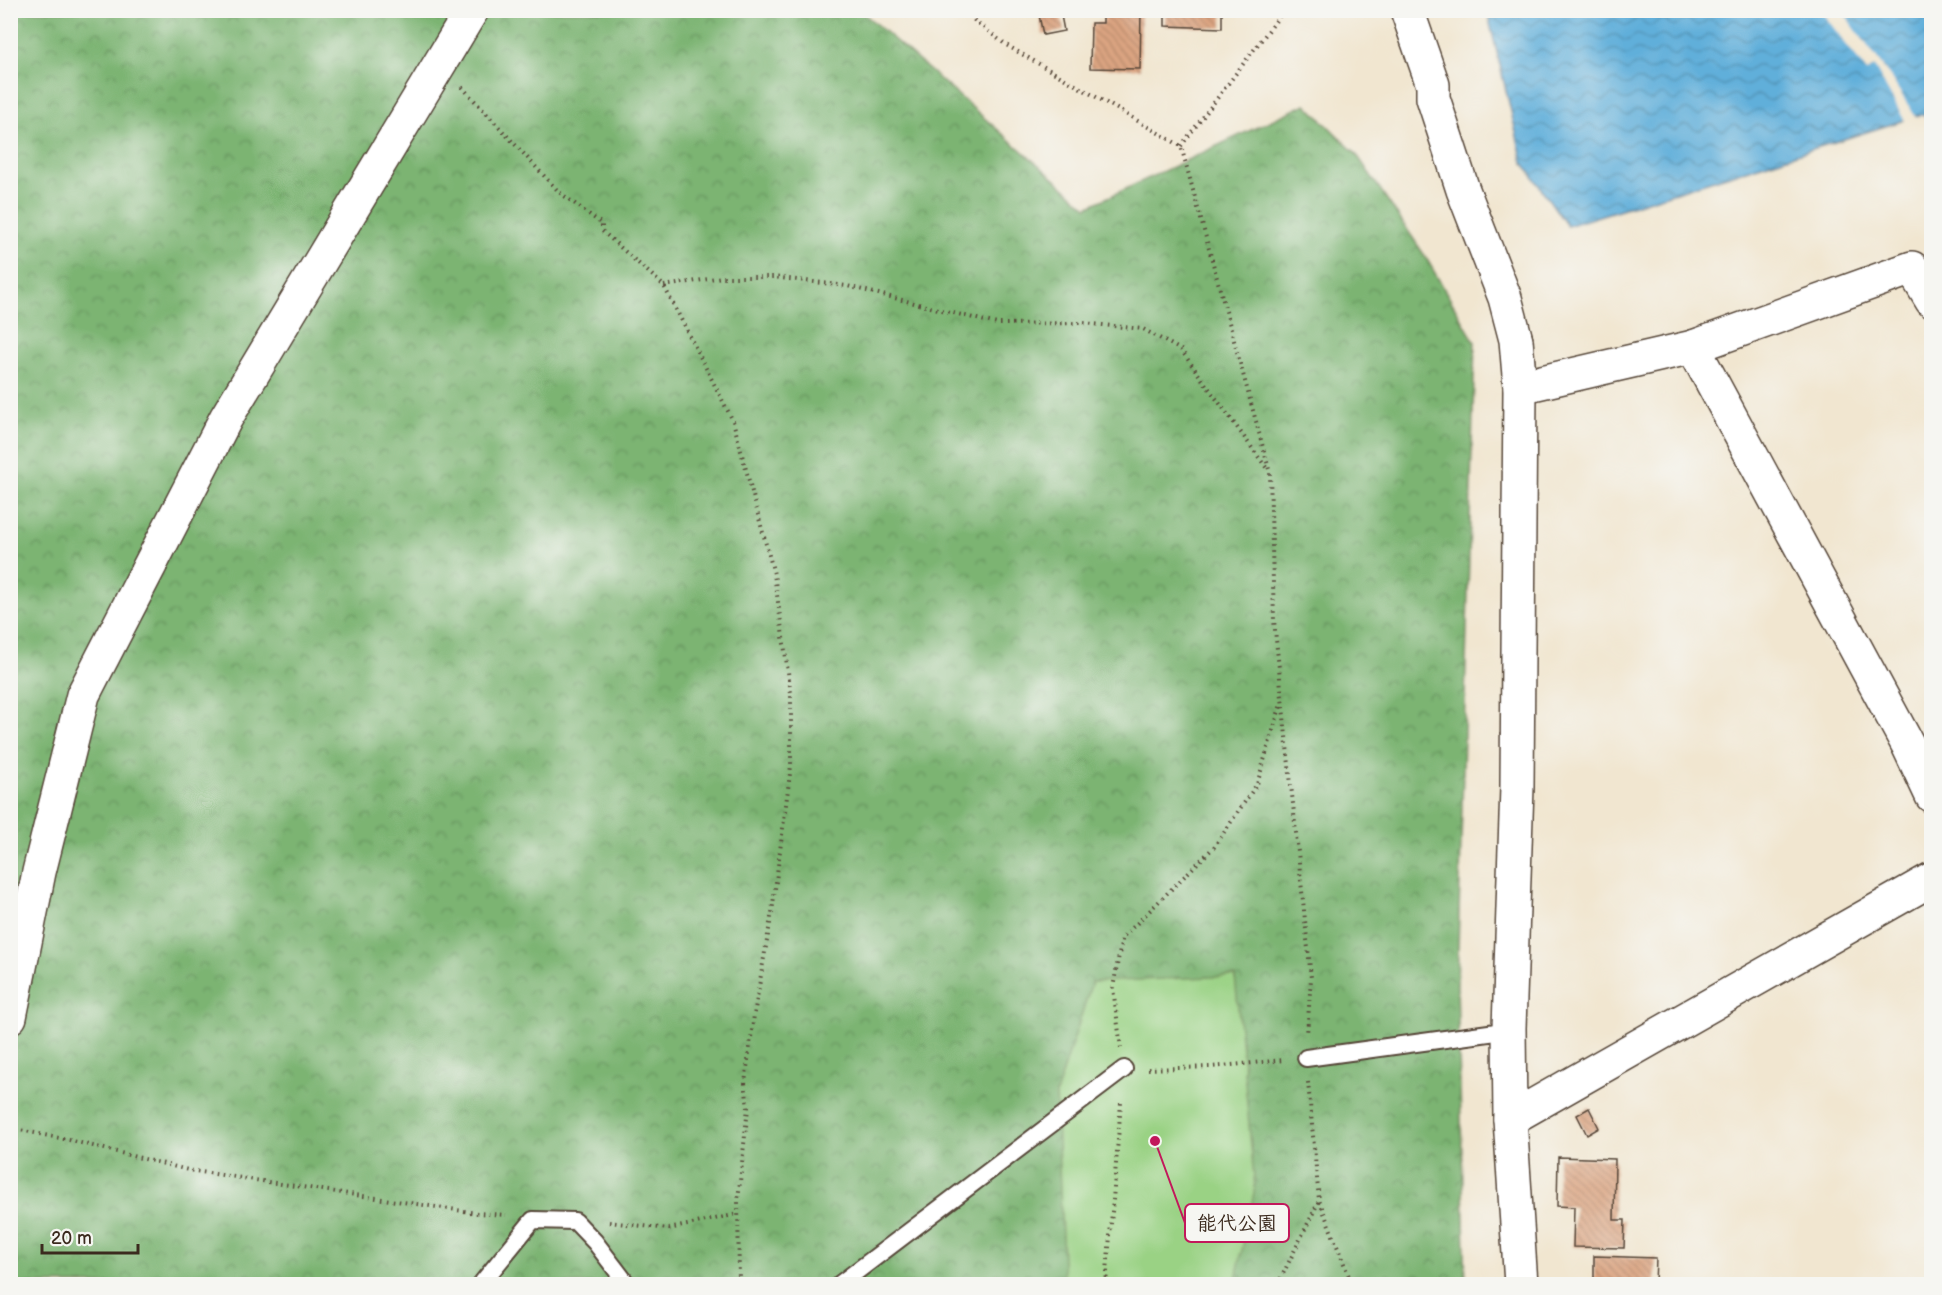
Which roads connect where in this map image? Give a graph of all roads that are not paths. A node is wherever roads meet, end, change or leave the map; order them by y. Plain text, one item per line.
1 (472, 10) edge
2 (1407, 10) edge
3 (1932, 301) edge
4 (1694, 347) junction
5 (1520, 387) junction
6 (1932, 796) edge
7 (1932, 879) edge
8 (10, 1017) edge
9 (1511, 1030) junction
10 (1306, 1058) road end
11 (1124, 1069) road end
12 (1510, 1119) junction
13 (481, 1284) edge
14 (627, 1284) edge
15 (840, 1284) edge
16 (1521, 1284) edge

1 - 8 street
2 - 5 street
3 - 4 street
4 - 5 street
4 - 6 street
5 - 9 street
7 - 12 street
9 - 10 lane
9 - 12 street
11 - 15 lane
12 - 16 street
13 - 14 lane

